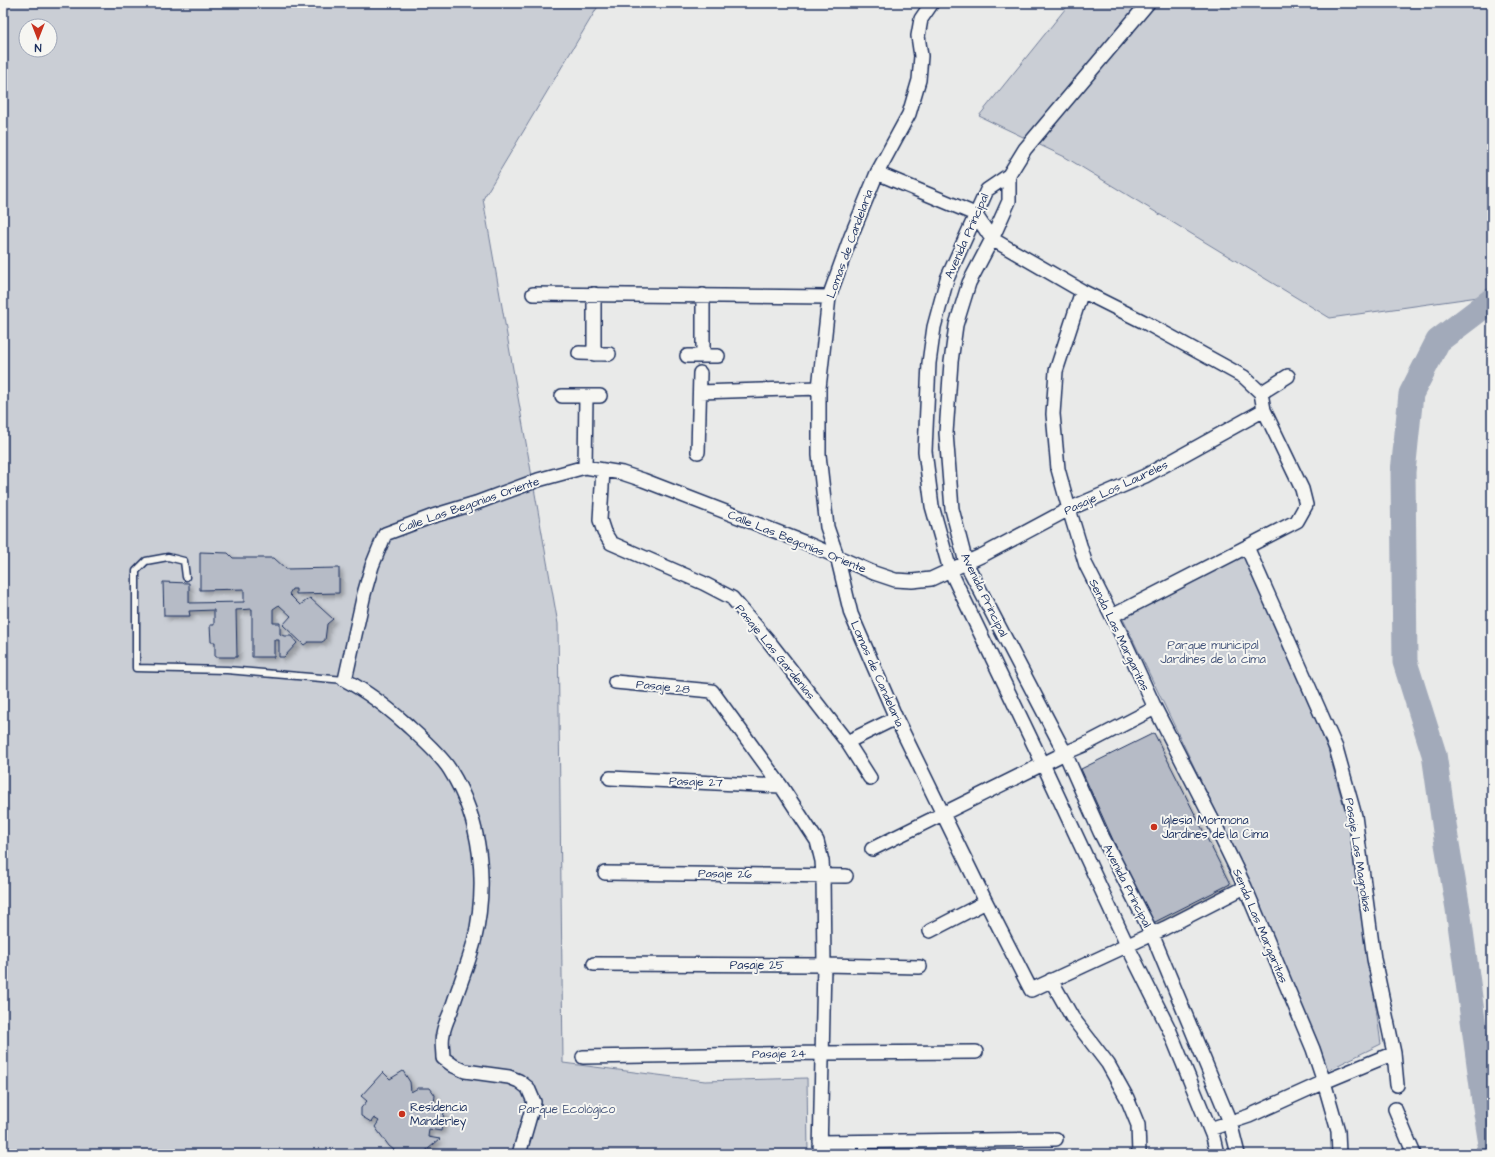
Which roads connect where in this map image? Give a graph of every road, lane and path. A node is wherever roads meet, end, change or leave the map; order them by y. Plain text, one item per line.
1 (932, 3) edge
2 (1148, 3) edge
3 (877, 173) junction
4 (1010, 175) junction
5 (975, 214) junction
6 (992, 240) junction
7 (1082, 291) junction
8 (533, 294) dead end
9 (594, 294) junction
10 (703, 295) junction
11 (829, 297) junction
12 (579, 353) dead end
13 (594, 354) junction
14 (609, 354) dead end
15 (687, 356) dead end
16 (703, 356) junction
17 (718, 356) dead end
18 (700, 373) dead end
19 (1288, 376) dead end
20 (819, 388) junction
21 (700, 392) junction
22 (1261, 392) junction
23 (562, 396) dead end
24 (586, 396) junction
25 (600, 396) dead end
26 (1264, 410) junction
27 (698, 452) dead end
28 (585, 467) junction
29 (602, 470) junction
30 (1069, 510) junction
31 (1247, 547) junction
32 (837, 556) junction
33 (966, 563) junction
34 (950, 570) junction
35 (186, 577) dead end
36 (1112, 616) junction
37 (346, 680) junction
38 (615, 682) dead end
39 (1155, 708) junction
40 (896, 718) junction
41 (847, 742) junction
42 (1065, 753) junction
43 (1043, 764) junction
44 (610, 778) dead end
45 (870, 778) dead end
46 (781, 786) junction
47 (942, 814) junction
48 (872, 849) dead end
49 (605, 873) dead end
50 (823, 875) junction
51 (846, 876) dead end
52 (1245, 888) junction
53 (986, 902) junction
54 (930, 931) dead end
55 (1152, 934) junction
56 (1127, 945) junction
57 (594, 964) dead end
58 (824, 965) junction
59 (920, 968) dead end
60 (1051, 980) junction
61 (976, 1052) dead end
62 (822, 1053) junction
63 (1394, 1053) junction
64 (583, 1057) dead end
65 (1324, 1082) junction
66 (1397, 1085) dead end
67 (1395, 1109) dead end
68 (1230, 1122) junction
69 (1210, 1129) junction
70 (1056, 1140) dead end
71 (820, 1148) edge
72 (519, 1154) edge
73 (1139, 1154) edge
74 (1217, 1154) edge
75 (1238, 1154) edge
76 (1339, 1154) edge
77 (1414, 1154) edge

1 - 3 street, Lomas de Candelaria
2 - 4 street
3 - 5 street
3 - 11 street, Lomas de Candelaria
4 - 5 street, Avenida Principal
4 - 6 street, Avenida Principal
5 - 6 street
5 - 34 street, Avenida Principal
6 - 7 street
6 - 33 street, Avenida Principal
7 - 22 street
7 - 30 street, Senda Las Margaritas
8 - 9 street
9 - 10 street
9 - 13 street
10 - 11 street
10 - 16 street
11 - 20 street, Lomas de Candelaria
12 - 13 street
13 - 14 street
15 - 16 street
16 - 17 street
18 - 21 street
19 - 22 street
20 - 21 street
20 - 32 street, Lomas de Candelaria
21 - 27 street
22 - 26 street
23 - 24 street
24 - 25 street
24 - 28 street
26 - 30 street, Pasaje Los Laureles
26 - 31 street
28 - 29 street, Calle Las Begonias Oriente
28 - 37 street, Calle Las Begonias Oriente
29 - 32 street, Calle Las Begonias Oriente
29 - 41 street, Pasaje Las Gardenias
30 - 33 street, Pasaje Los Laureles
30 - 36 street, Senda Las Margaritas
31 - 36 street
31 - 63 street, Pasaje Las Magnolias
32 - 34 street, Calle Las Begonias Oriente
32 - 40 street, Lomas de Candelaria
33 - 34 street, Calle Las Begonias Oriente
33 - 42 street, Avenida Principal
34 - 43 street, Avenida Principal
35 - 37 lane
36 - 39 street, Senda Las Margaritas
37 - 72 street
38 - 46 street, Pasaje 28
39 - 42 street
39 - 52 street, Senda Las Margaritas
40 - 41 street
40 - 47 street, Lomas de Candelaria
41 - 45 street, Pasaje Las Gardenias
42 - 43 street
42 - 55 street, Avenida Principal
43 - 47 street
43 - 56 street, Avenida Principal
44 - 46 street, Pasaje 27
46 - 50 street
47 - 48 street
47 - 53 street, Lomas de Candelaria
49 - 50 street, Pasaje 26
50 - 51 street, Pasaje 26
50 - 58 street
52 - 55 street, Lomas de Candelaria
52 - 65 street, Senda Las Margaritas
53 - 54 street
53 - 60 street, Lomas de Candelaria
55 - 56 street, Lomas de Candelaria
55 - 68 street, Avenida Principal
56 - 60 street, Lomas de Candelaria
56 - 69 street, Avenida Principal
57 - 58 street, Pasaje 25
58 - 59 street, Pasaje 25
58 - 62 street
60 - 73 street
61 - 62 street, Pasaje 24
62 - 64 street, Pasaje 24
62 - 71 street
63 - 65 street
63 - 66 street, Pasaje Las Magnolias
65 - 68 street
65 - 76 street, Senda Las Margaritas
67 - 77 street
68 - 69 street
68 - 75 street, Avenida Principal
69 - 74 street, Avenida Principal
70 - 71 street

